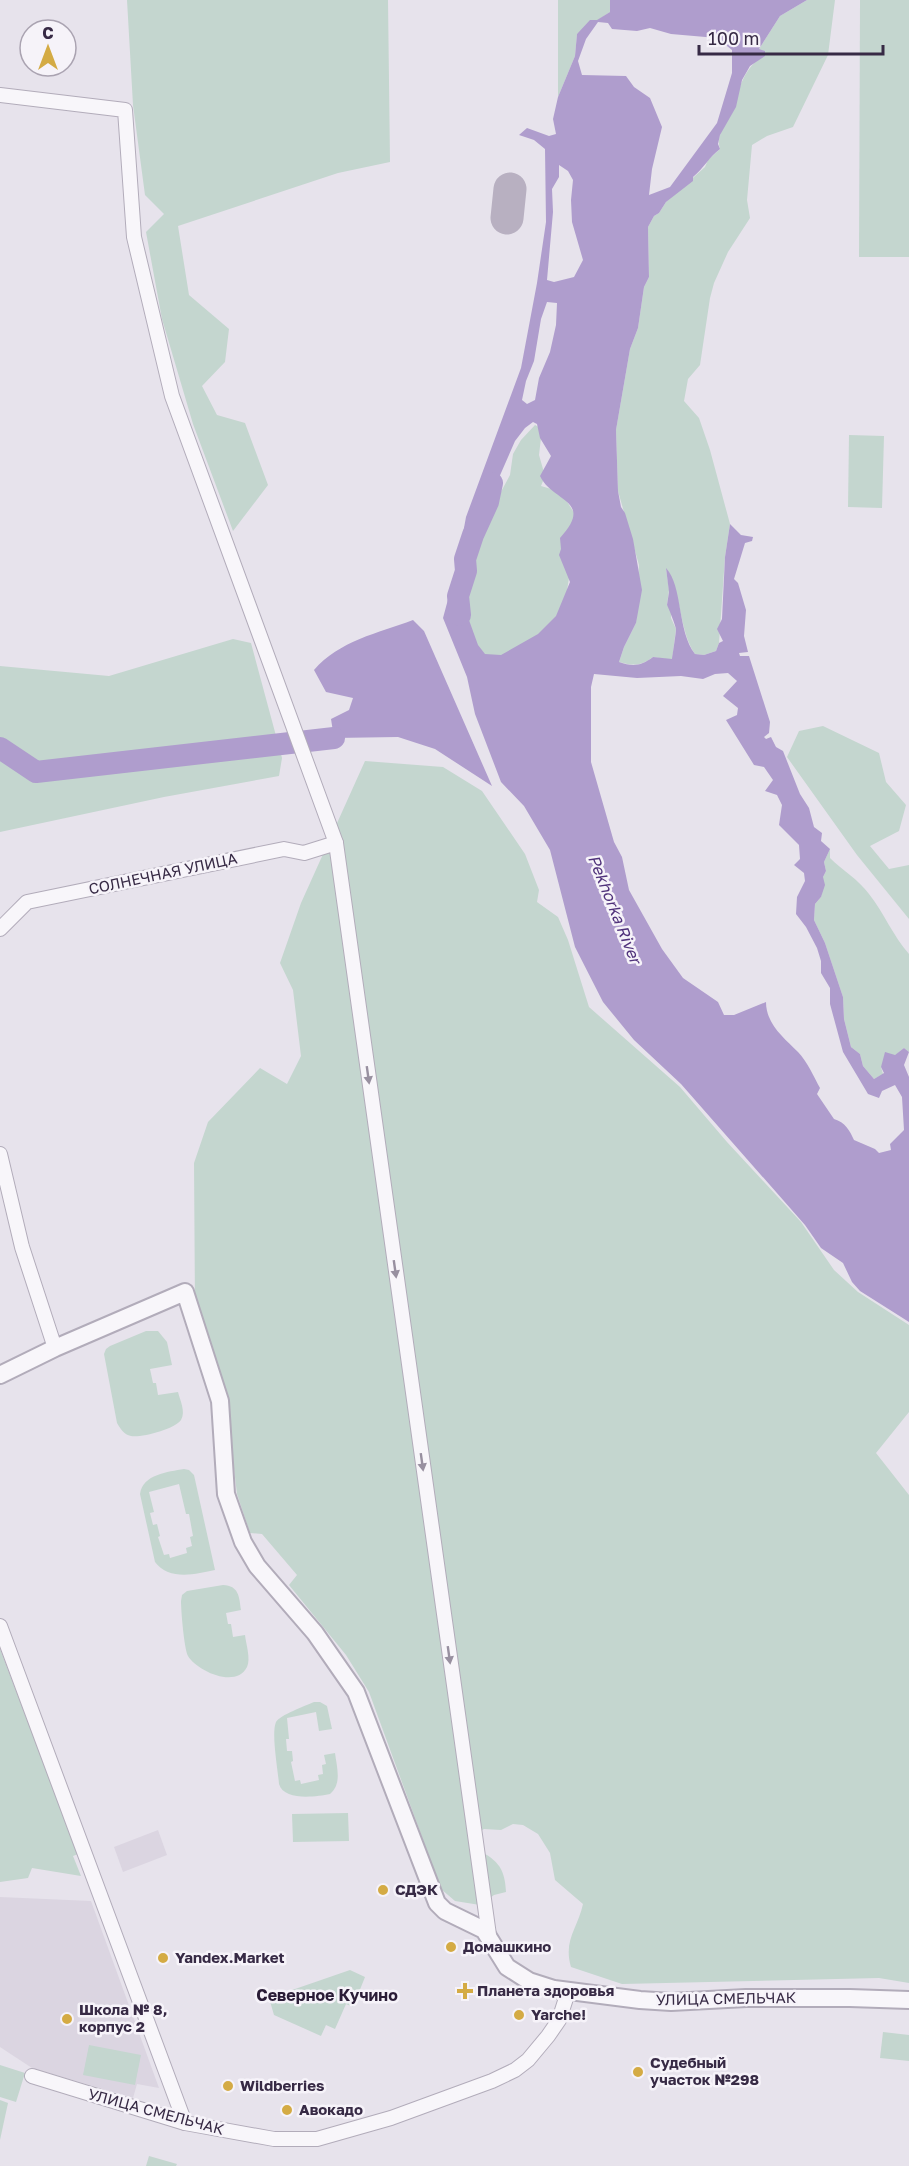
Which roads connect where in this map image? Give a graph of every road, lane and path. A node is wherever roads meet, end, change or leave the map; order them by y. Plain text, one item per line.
1 (0, 95) edge
2 (336, 843) junction
3 (0, 929) edge
4 (0, 1154) edge
5 (56, 1348) junction
6 (0, 1375) edge
7 (0, 1626) edge
8 (489, 1935) junction
9 (568, 1992) junction
10 (909, 2000) edge
11 (32, 2076) dead end
12 (185, 2123) junction

1 - 2 street
2 - 3 street, СОЛНЕЧНАЯ УЛИЦА
2 -> 8 street
4 - 5 street
5 - 6 street
5 - 8 street
7 - 12 street
8 - 9 street
9 - 10 street, УЛИЦА СМЕЛЬЧАК
9 - 12 street, УЛИЦА СМЕЛЬЧАК
11 - 12 street, УЛИЦА СМЕЛЬЧАК

